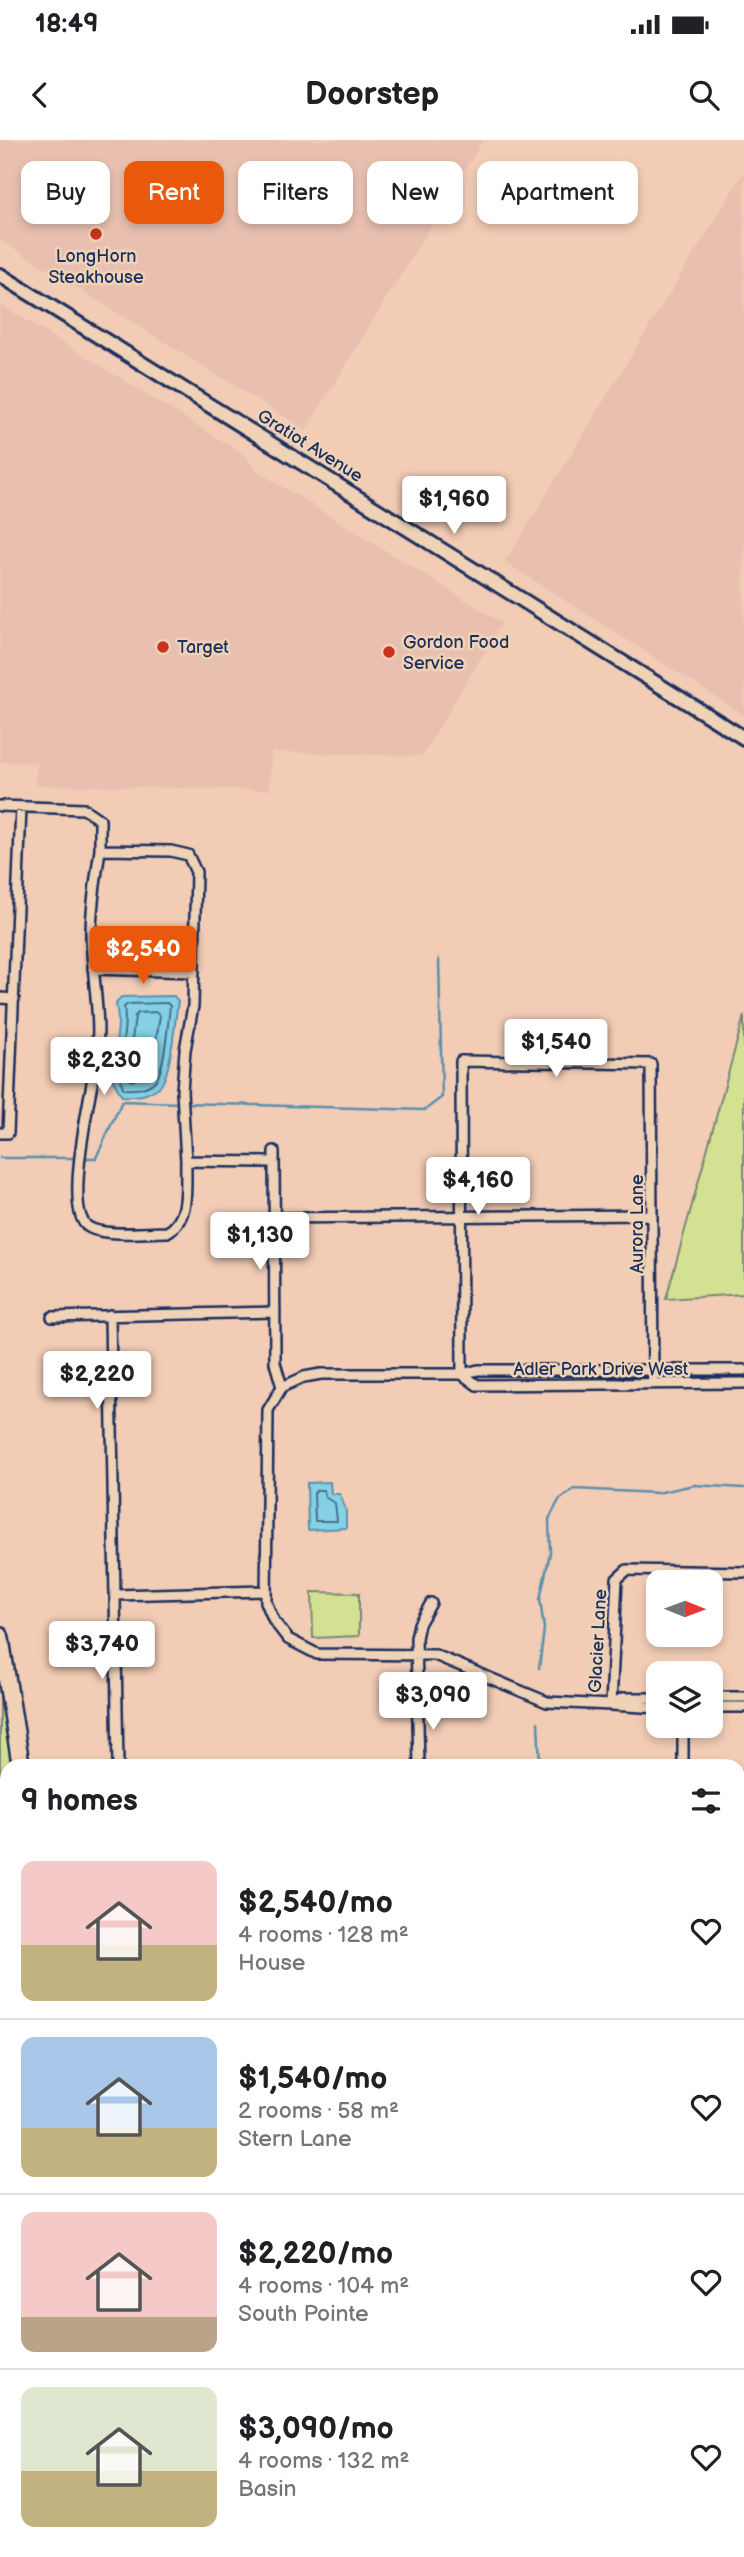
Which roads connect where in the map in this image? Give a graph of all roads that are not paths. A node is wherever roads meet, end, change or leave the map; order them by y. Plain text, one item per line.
1 (0, 275) edge
2 (744, 738) edge
3 (0, 806) edge
4 (21, 807) junction
5 (100, 850) junction
6 (93, 970) junction
7 (194, 972) junction
8 (0, 998) edge
9 (14, 999) junction
10 (0, 1133) edge
11 (274, 1151) dead end
12 (186, 1161) junction
13 (274, 1162) junction
14 (652, 1214) junction
15 (463, 1215) junction
16 (274, 1217) junction
17 (275, 1312) junction
18 (110, 1315) junction
19 (52, 1317) dead end
20 (744, 1370) edge
21 (653, 1371) junction
22 (462, 1374) junction
23 (744, 1383) edge
24 (653, 1384) junction
25 (282, 1387) junction
26 (744, 1572) edge
27 (266, 1591) junction
28 (116, 1595) junction
29 (431, 1603) dead end
30 (0, 1636) edge
31 (416, 1655) junction
32 (723, 1697) edge
33 (744, 1697) edge
34 (646, 1698) edge
35 (611, 1705) junction
36 (646, 1707) edge
37 (723, 1707) edge
38 (744, 1707) edge
39 (683, 1738) edge
40 (20, 1759) edge
41 (118, 1759) edge
42 (419, 1759) edge
43 (683, 1759) edge

1 - 2 main road, Gratiot Avenue
3 - 4 street
4 - 5 street
4 - 9 street
5 - 6 street
5 - 7 street
6 - 7 street
6 - 12 street
7 - 12 street
8 - 9 street
9 - 10 street
11 - 13 street
12 - 13 street
13 - 16 street
14 - 15 street
14 - 15 street, Aurora Lane
14 - 21 street, Aurora Lane
15 - 16 street
15 - 22 street
16 - 17 street
17 - 18 street
17 - 25 street
18 - 19 street
18 - 28 street
20 - 21 street, Adler Park Drive West
21 - 22 street, Adler Park Drive West
21 - 24 street, Aurora Lane
22 - 24 street, Adler Park Drive West
22 - 25 street, Adler Park Drive West
23 - 24 street, Adler Park Drive West
25 - 27 street
26 - 35 street, Glacier Lane
27 - 28 street
27 - 31 street
28 - 41 street
29 - 31 street
30 - 40 highway
31 - 35 street
31 - 42 street
32 - 33 street
34 - 35 street
35 - 36 street
37 - 38 street
39 - 43 street

